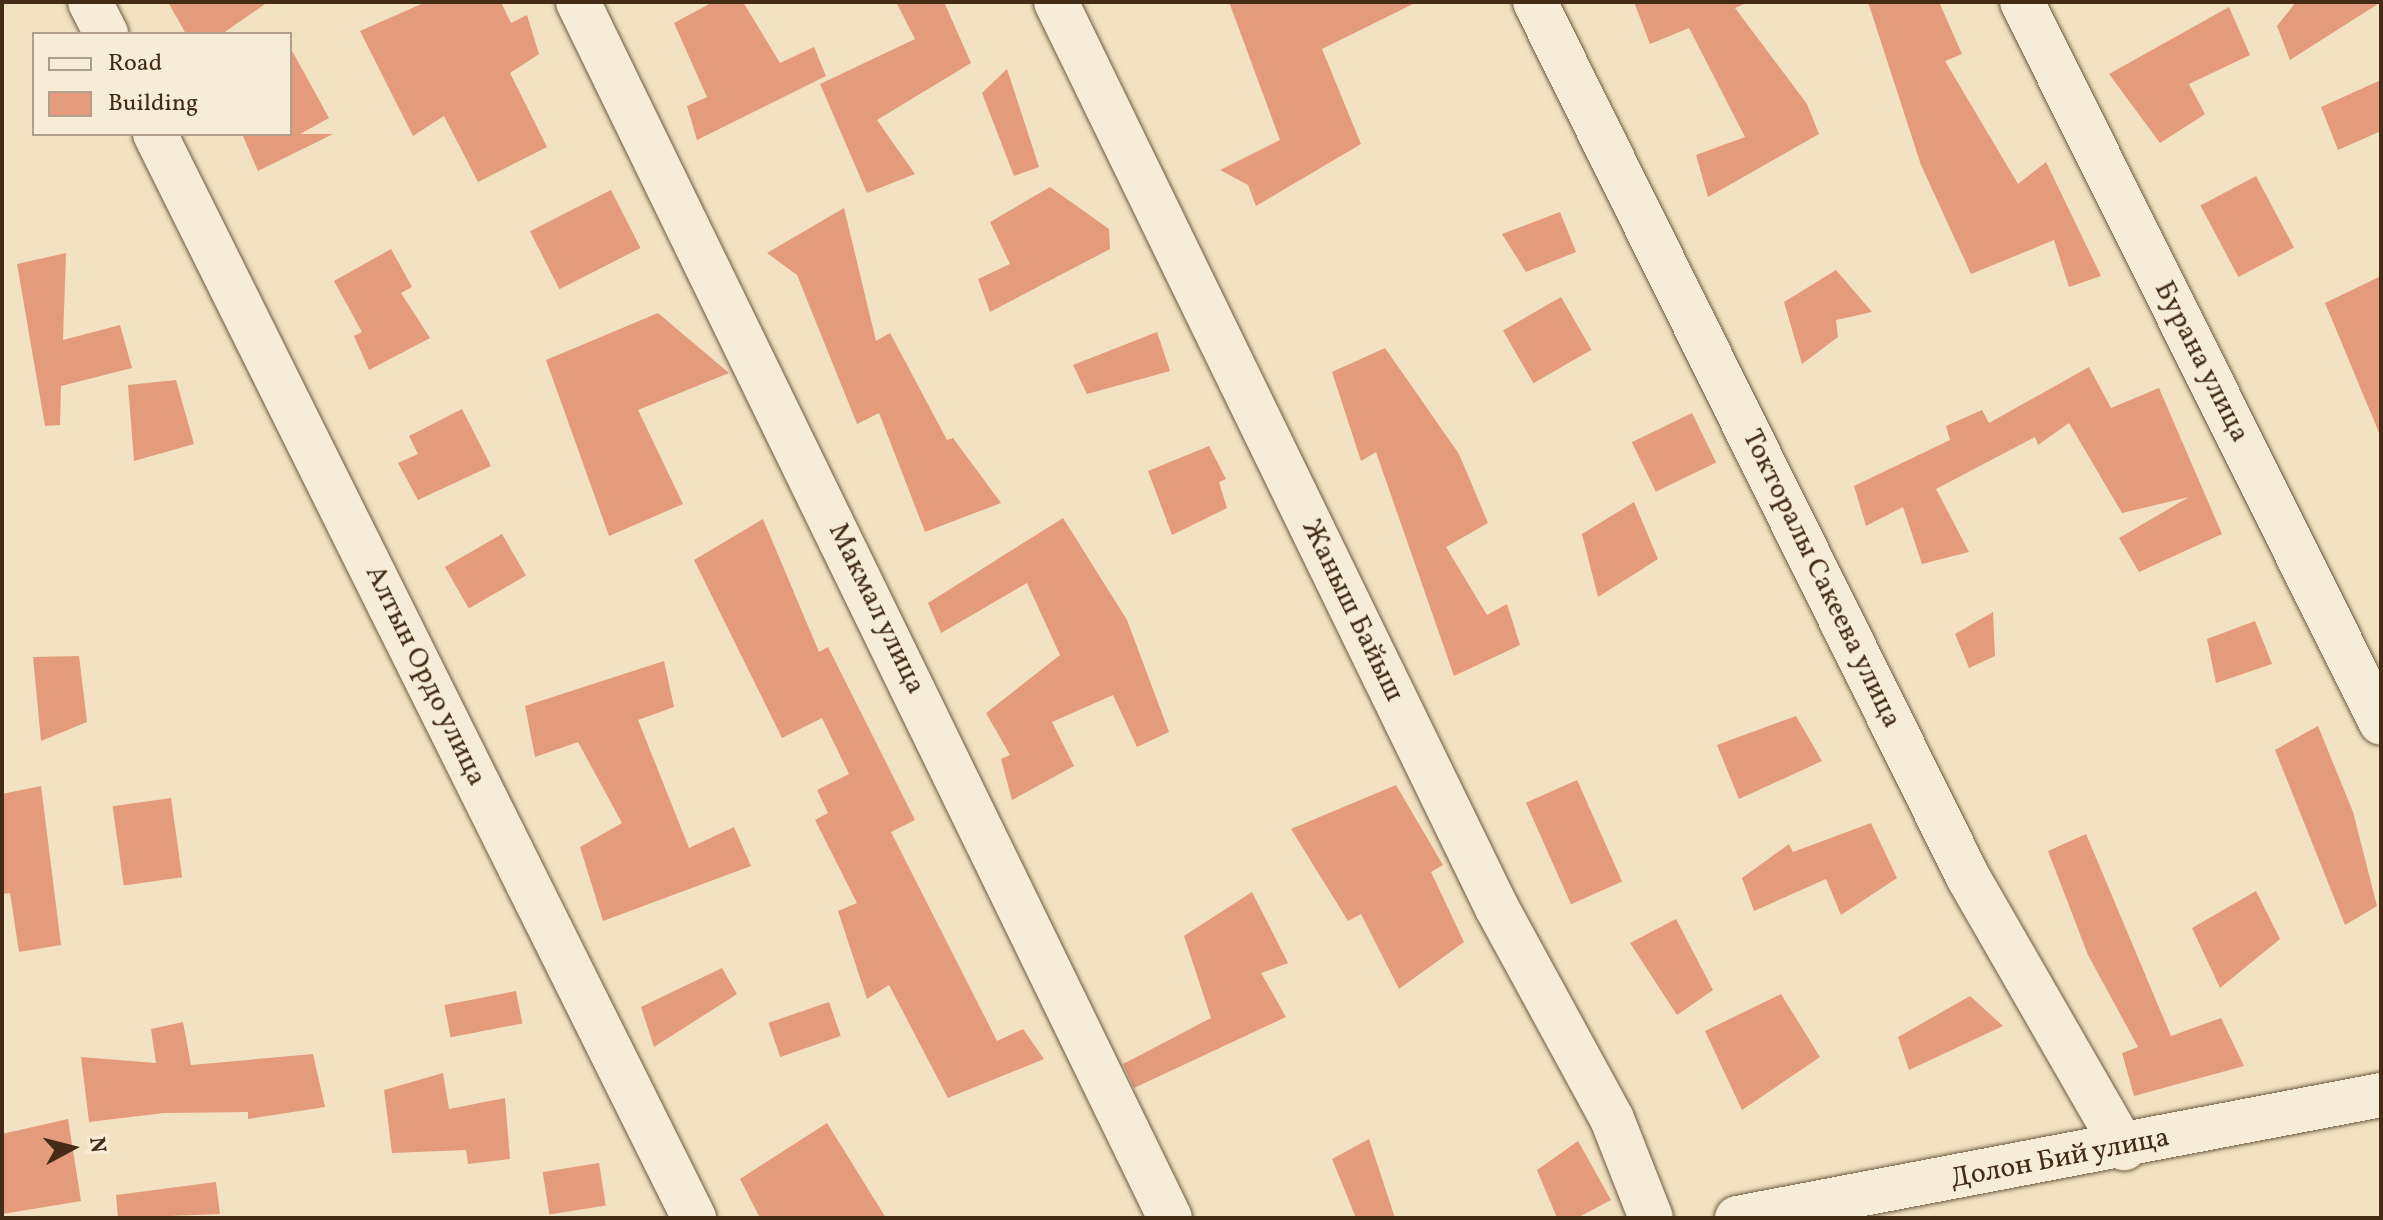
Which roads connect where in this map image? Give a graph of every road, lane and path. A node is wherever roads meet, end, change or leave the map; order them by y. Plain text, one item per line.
1 (90, 2) edge
2 (578, 2) edge
3 (1056, 2) edge
4 (1535, 2) edge
5 (2022, 2) edge
6 (105, 32) edge
7 (156, 136) edge
8 (2381, 723) edge
9 (2381, 1095) edge
10 (2124, 1148) junction
11 (694, 1218) edge
12 (1170, 1218) edge
13 (1651, 1218) edge
14 (1737, 1218) edge

1 - 6 street
2 - 12 street, Макмал улица
3 - 13 street, Жаныш Байыш
4 - 10 street, Токторалы Сакеева улица
5 - 8 street, Бурана улица
7 - 11 street, Алтын Ордо улица
9 - 10 street, Долон Бий улица
10 - 14 street, Долон Бий улица

